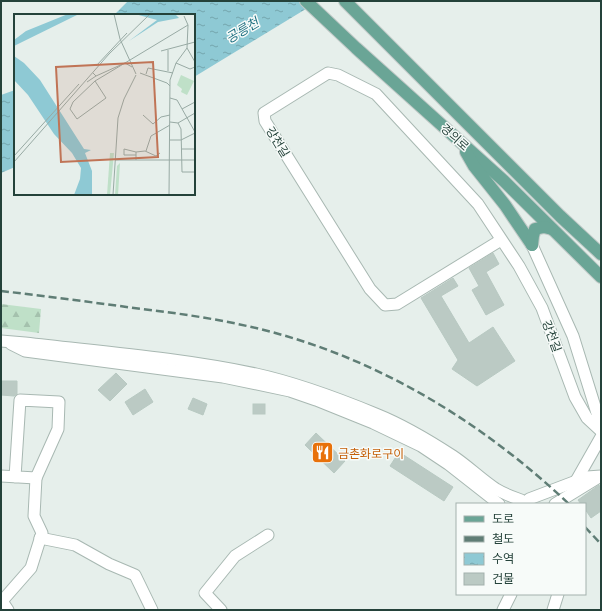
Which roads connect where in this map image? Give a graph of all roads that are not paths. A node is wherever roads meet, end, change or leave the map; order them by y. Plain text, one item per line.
1 (306, 1) edge
2 (345, 1) edge
3 (459, 140) junction
4 (552, 229) junction
5 (501, 240) junction
6 (532, 245) junction
7 (601, 254) edge
8 (601, 277) edge
9 (5, 342) edge
10 (601, 426) edge
11 (601, 431) edge
12 (601, 437) edge
13 (1, 476) edge
14 (601, 476) edge
15 (15, 477) junction
16 (36, 478) junction
17 (576, 481) junction
18 (526, 502) edge
19 (498, 503) edge
20 (557, 503) edge
21 (268, 535) dead end
22 (40, 538) junction
23 (510, 595) edge
24 (558, 595) edge
25 (4, 604) edge
26 (152, 610) edge
27 (221, 610) edge
28 (503, 610) edge
29 (554, 610) edge

1 - 3 main road, 경의로
2 - 7 main road, 경의로
3 - 4 main road, 경의로
3 - 6 main road
4 - 6 main road
4 - 8 main road, 경의로
5 - 5 street, 강천길
5 - 11 street, 강천길
6 - 10 street
9 - 18 street
9 - 19 street
12 - 17 street
13 - 15 street
14 - 17 street
14 - 20 street
15 - 16 street
15 - 16 street
16 - 22 street
17 - 18 street
21 - 27 street
22 - 25 street
22 - 26 street
23 - 28 street
24 - 29 street

